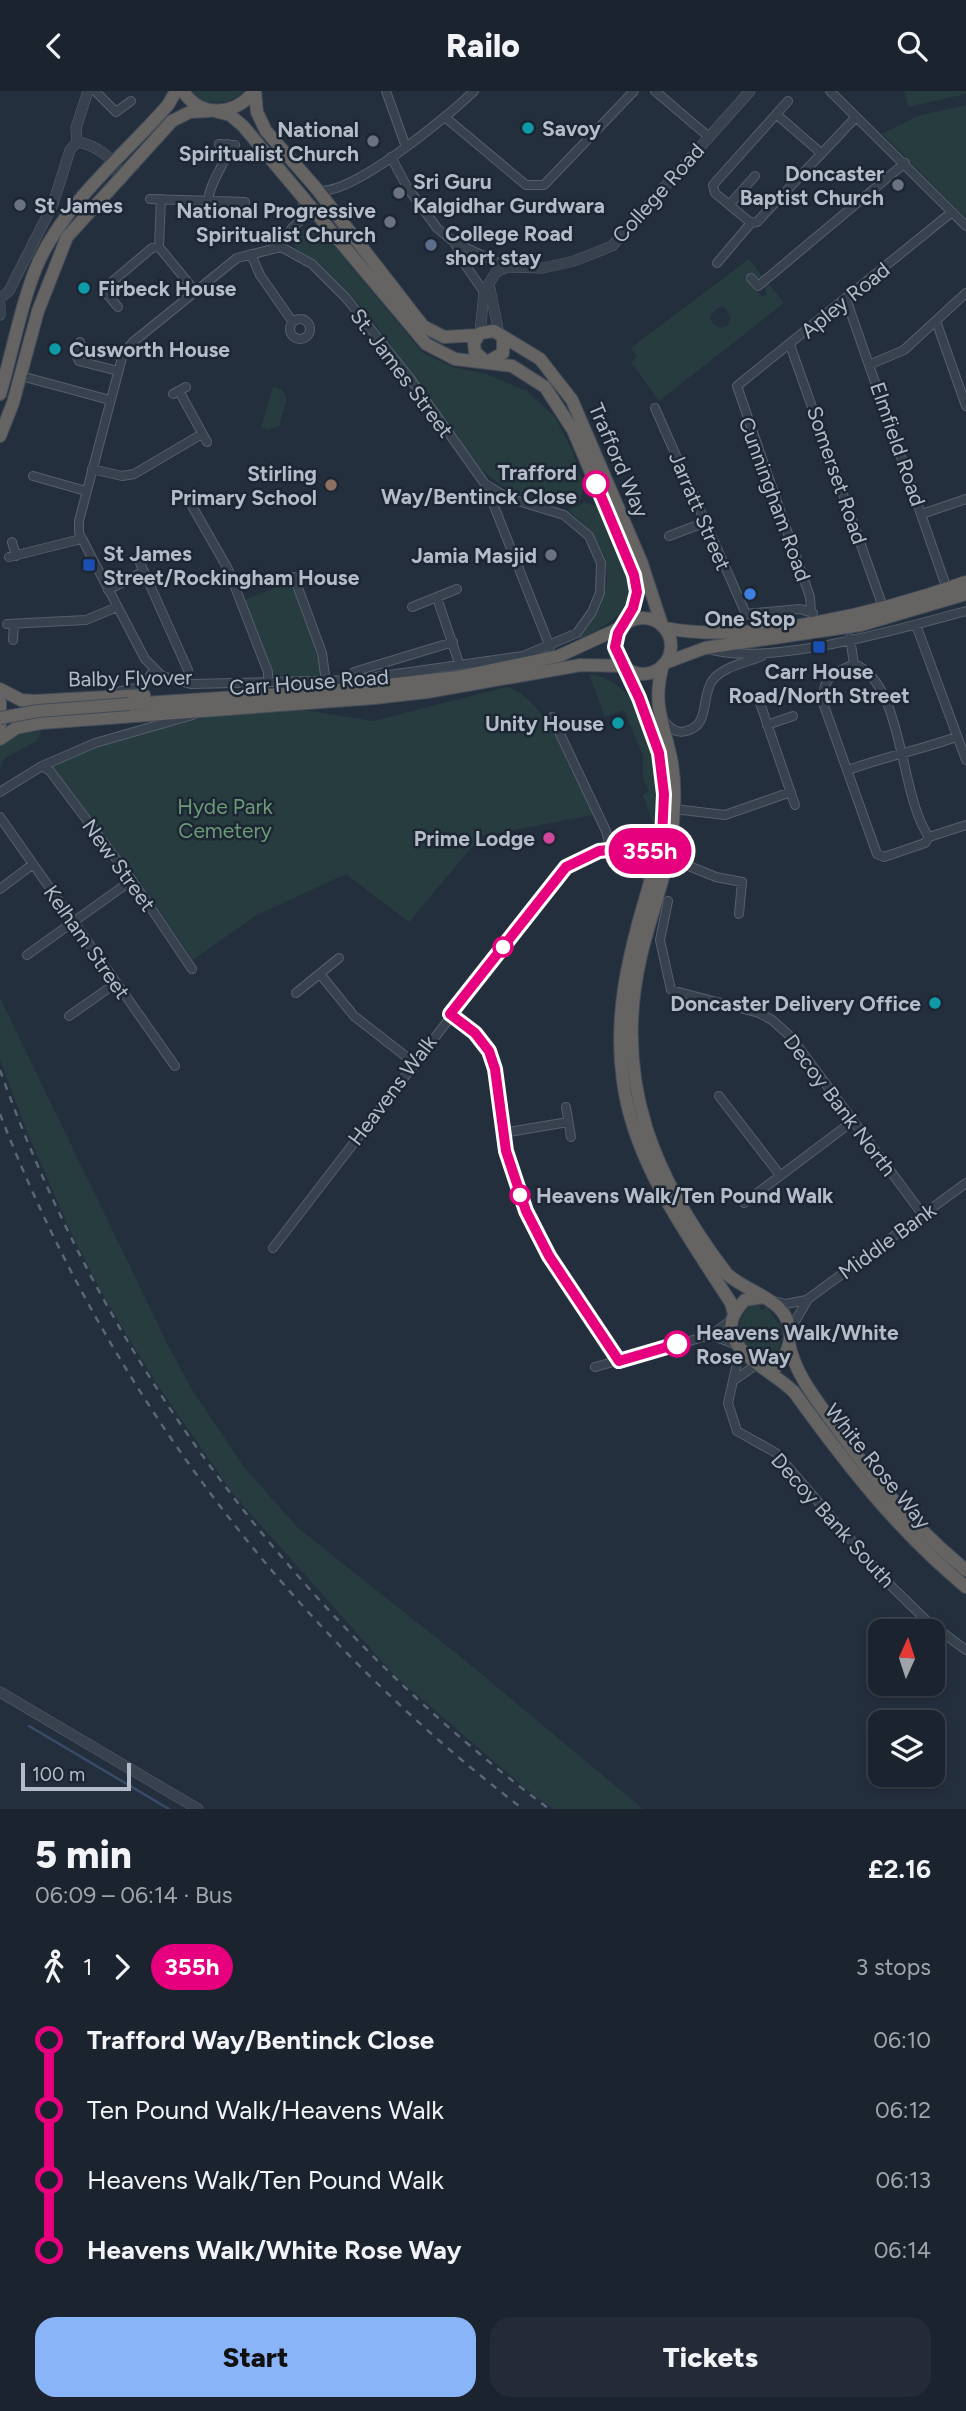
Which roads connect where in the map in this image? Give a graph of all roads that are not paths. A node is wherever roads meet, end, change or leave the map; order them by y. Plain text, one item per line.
1 (88, 91) edge
2 (95, 91) edge
3 (176, 91) edge
4 (183, 91) edge
5 (255, 91) edge
6 (386, 91) edge
7 (474, 91) edge
8 (634, 91) edge
9 (655, 91) edge
10 (750, 91) edge
11 (830, 91) edge
12 (131, 101) dead end
13 (788, 101) dead end
14 (212, 111) junction
15 (776, 114) junction
16 (856, 117) junction
17 (446, 118) junction
18 (709, 137) junction
19 (77, 142) junction
20 (228, 144) dead end
21 (406, 147) junction
22 (821, 153) junction
23 (391, 157) junction
24 (114, 160) junction
25 (905, 163) junction
26 (755, 176) dead end
27 (118, 179) junction
28 (316, 188) junction
29 (338, 188) junction
30 (150, 199) dead end
31 (160, 199) junction
32 (303, 199) junction
33 (208, 201) junction
34 (730, 204) junction
35 (333, 210) junction
36 (952, 212) junction
37 (240, 213) dead end
38 (751, 223) junction
39 (966, 226) edge
40 (456, 243) junction
41 (159, 247) junction
42 (281, 247) junction
43 (251, 254) junction
44 (717, 263) dead end
45 (507, 267) junction
46 (751, 278) dead end
47 (489, 280) junction
48 (195, 291) junction
49 (484, 292) junction
50 (966, 293) edge
51 (0, 299) edge
52 (846, 299) junction
53 (0, 306) edge
54 (118, 307) dead end
55 (0, 315) edge
56 (292, 321) dead end
57 (936, 321) junction
58 (480, 334) junction
59 (501, 336) junction
60 (80, 342) dead end
61 (790, 345) junction
62 (25, 357) junction
63 (487, 361) junction
64 (871, 364) junction
65 (3, 370) edge
66 (118, 371) junction
67 (21, 376) junction
68 (737, 386) joint
69 (0, 391) edge
70 (179, 391) dead end
71 (110, 400) junction
72 (966, 406) edge
73 (655, 408) dead end
74 (0, 436) edge
75 (92, 469) junction
76 (33, 476) dead end
77 (86, 491) junction
78 (188, 499) dead end
79 (966, 499) edge
80 (494, 506) dead end
81 (922, 514) junction
82 (706, 522) junction
83 (669, 536) dead end
84 (81, 539) junction
85 (12, 541) dead end
86 (294, 577) dead end
87 (966, 582) edge
88 (457, 589) dead end
89 (947, 589) junction
90 (108, 590) junction
91 (966, 594) edge
92 (437, 598) junction
93 (117, 607) junction
94 (412, 607) dead end
95 (883, 607) junction
96 (966, 611) edge
97 (811, 612) junction
98 (746, 614) junction
99 (825, 619) junction
100 (624, 625) junction
101 (916, 625) junction
102 (663, 627) junction
103 (730, 631) junction
104 (850, 638) junction
105 (13, 640) dead end
106 (453, 642) junction
107 (550, 647) junction
108 (705, 648) junction
109 (727, 653) junction
110 (768, 654) junction
111 (409, 655) junction
112 (458, 660) dead end
113 (664, 664) junction
114 (854, 664) junction
115 (625, 667) junction
116 (154, 670) junction
117 (188, 670) dead end
118 (726, 670) junction
119 (354, 672) dead end
120 (412, 674) junction
121 (326, 682) junction
122 (268, 683) junction
123 (0, 689) edge
124 (264, 697) junction
125 (73, 698) junction
126 (0, 702) edge
127 (760, 703) dead end
128 (129, 704) joint
129 (206, 709) junction
130 (658, 713) junction
131 (793, 716) dead end
132 (0, 717) edge
133 (552, 717) dead end
134 (0, 725) edge
135 (767, 725) junction
136 (956, 737) junction
137 (0, 739) edge
138 (901, 753) junction
139 (966, 760) edge
140 (41, 766) junction
141 (848, 770) junction
142 (0, 792) edge
143 (791, 792) junction
144 (795, 805) dead end
145 (674, 809) junction
146 (0, 817) edge
147 (966, 825) edge
148 (929, 837) junction
149 (662, 838) junction
150 (611, 850) junction
151 (636, 853) junction
152 (669, 858) junction
153 (33, 864) junction
154 (132, 880) junction
155 (649, 886) junction
156 (0, 889) edge
157 (668, 901) dead end
158 (739, 914) dead end
159 (73, 921) junction
160 (27, 955) dead end
161 (339, 958) dead end
162 (192, 969) dead end
163 (320, 974) junction
164 (116, 983) junction
165 (296, 993) dead end
166 (450, 1014) junction
167 (69, 1016) dead end
168 (413, 1062) junction
169 (175, 1066) dead end
170 (719, 1096) dead end
171 (566, 1107) dead end
172 (853, 1121) junction
173 (568, 1122) junction
174 (503, 1133) junction
175 (571, 1137) dead end
176 (780, 1175) junction
177 (966, 1183) edge
178 (744, 1203) dead end
179 (923, 1215) junction
180 (273, 1248) dead end
181 (768, 1299) junction
182 (808, 1299) junction
183 (734, 1316) junction
184 (711, 1335) junction
185 (790, 1337) junction
186 (739, 1348) junction
187 (619, 1361) junction
188 (760, 1366) junction
189 (595, 1367) dead end
190 (733, 1381) junction
191 (966, 1570) edge
192 (966, 1587) edge
193 (966, 1650) edge
194 (0, 1692) edge
195 (198, 1809) edge

1 - 19 street
2 - 12 street
3 - 24 highway
4 - 14 highway, Trafford Way
5 - 14 highway
5 - 28 highway, Trafford Way
6 - 21 street
7 - 17 street
8 - 17 street
9 - 18 street
10 - 18 street, College Road
11 - 16 street
13 - 15 street
14 - 27 highway
14 - 32 highway, Trafford Way
15 - 22 street
15 - 34 street
16 - 22 street
16 - 25 street
17 - 21 street
18 - 45 street, College Road
19 - 24 street
19 - 51 street
20 - 33 street
21 - 23 street
22 - 38 street
23 - 29 street
23 - 40 street, College Road
24 - 27 street
24 - 65 highway
25 - 36 street
25 - 46 street
26 - 34 street
27 - 62 highway
28 - 29 street
28 - 35 highway, Trafford Way
29 - 35 street
30 - 31 street
31 - 33 street
31 - 41 street
32 - 42 street
32 - 63 highway, Trafford Way
33 - 37 street
34 - 38 street
35 - 58 highway, Trafford Way
36 - 39 street
36 - 52 street, Apley Road
38 - 44 street
40 - 45 street, College Road
40 - 49 street, College Road
41 - 48 street
41 - 54 street
42 - 43 street
42 - 107 street, St. James Street
43 - 48 street
43 - 56 street
45 - 47 street
47 - 49 street
47 - 59 street
48 - 66 street
49 - 58 street
50 - 57 street
52 - 61 street, Apley Road
52 - 64 street, Elmfield Road
53 - 55 street
57 - 64 street
57 - 72 street
58 - 59 highway, Trafford Way
58 - 63 highway
59 - 63 highway
59 - 102 highway, Trafford Way
60 - 66 street
61 - 68 street, Apley Road
61 - 95 street, Somerset Road
62 - 65 street
62 - 67 highway
63 - 100 highway, Trafford Way
64 - 81 street, Elmfield Road
65 - 69 highway
66 - 71 street
67 - 71 street
67 - 74 highway
68 - 97 street, Cunningham Road
70 - 75 street
71 - 75 street
73 - 82 street, Jarratt Street
75 - 77 street
76 - 77 street
77 - 84 street
78 - 122 street
79 - 81 street
80 - 107 street
81 - 89 street, Elmfield Road
82 - 83 street
82 - 98 street, Jarratt Street
84 - 85 street
84 - 90 street
86 - 121 street
87 - 89 highway
88 - 92 street
89 - 95 highway
90 - 93 street
90 - 117 street
91 - 108 highway
92 - 94 street
92 - 106 street
93 - 105 street
93 - 116 street
95 - 99 highway
96 - 101 street
97 - 98 street
97 - 99 street
98 - 103 street
99 - 103 highway
100 - 102 highway
100 - 115 highway
100 - 124 highway, Carr House Road
101 - 104 street
101 - 136 street
102 - 103 highway
102 - 113 highway
104 - 110 street
104 - 114 street
106 - 111 street
106 - 112 street
107 - 120 street, St. James Street
108 - 109 street
108 - 113 highway
109 - 110 street
109 - 118 street
110 - 118 street
111 - 119 street
111 - 120 street
113 - 115 highway
113 - 130 highway, White Rose Way
114 - 138 street
114 - 141 street
115 - 129 highway, Carr House Road
115 - 149 highway
116 - 122 street, St. James Street
116 - 125 street
118 - 130 street
120 - 121 street, St. James Street
121 - 122 street, St. James Street
123 - 125 highway, Balby Flyover
124 - 125 highway, Balby Flyover
124 - 128 highway, Carr House Road
126 - 134 highway
127 - 135 street
128 - 132 highway, Balby Flyover, bridge
129 - 137 highway, Carr House Road
129 - 140 street
130 - 145 highway, White Rose Way
131 - 135 street
133 - 150 street
135 - 143 street
136 - 138 street
136 - 139 street
138 - 141 street
138 - 148 street
140 - 142 street
140 - 154 street, New Street
141 - 148 street
143 - 144 street
143 - 145 street
145 - 152 highway, White Rose Way
146 - 153 street, Kelham Street
147 - 148 street
149 - 151 street
149 - 155 highway
150 - 151 street
150 - 166 street
151 - 155 street
152 - 158 street
152 - 181 highway, White Rose Way
153 - 156 street
153 - 159 street, Kelham Street
154 - 159 street
154 - 162 street, New Street
155 - 183 highway
157 - 172 street, Decoy Bank North
159 - 160 street
159 - 164 street, Kelham Street
161 - 163 street
163 - 165 street
163 - 168 street
164 - 167 street
164 - 169 street, Kelham Street
166 - 168 street, Heavens Walk
166 - 174 street, Heavens Walk
168 - 180 street, Heavens Walk
170 - 176 street
171 - 173 street
172 - 176 street
172 - 179 street, Decoy Bank North
173 - 174 street
173 - 175 street
174 - 187 street, Heavens Walk
176 - 178 street
177 - 179 street, Middle Bank
179 - 182 street, Middle Bank
181 - 182 street
181 - 183 highway
181 - 185 highway, White Rose Way
182 - 185 street, Middle Bank
183 - 184 street
183 - 186 highway
184 - 186 street
184 - 187 street
185 - 188 highway
185 - 191 highway, White Rose Way
186 - 188 highway, White Rose Way
186 - 190 street, Decoy Bank South
187 - 189 street
188 - 190 street
188 - 192 highway, White Rose Way
190 - 193 street, Decoy Bank South
194 - 195 street

